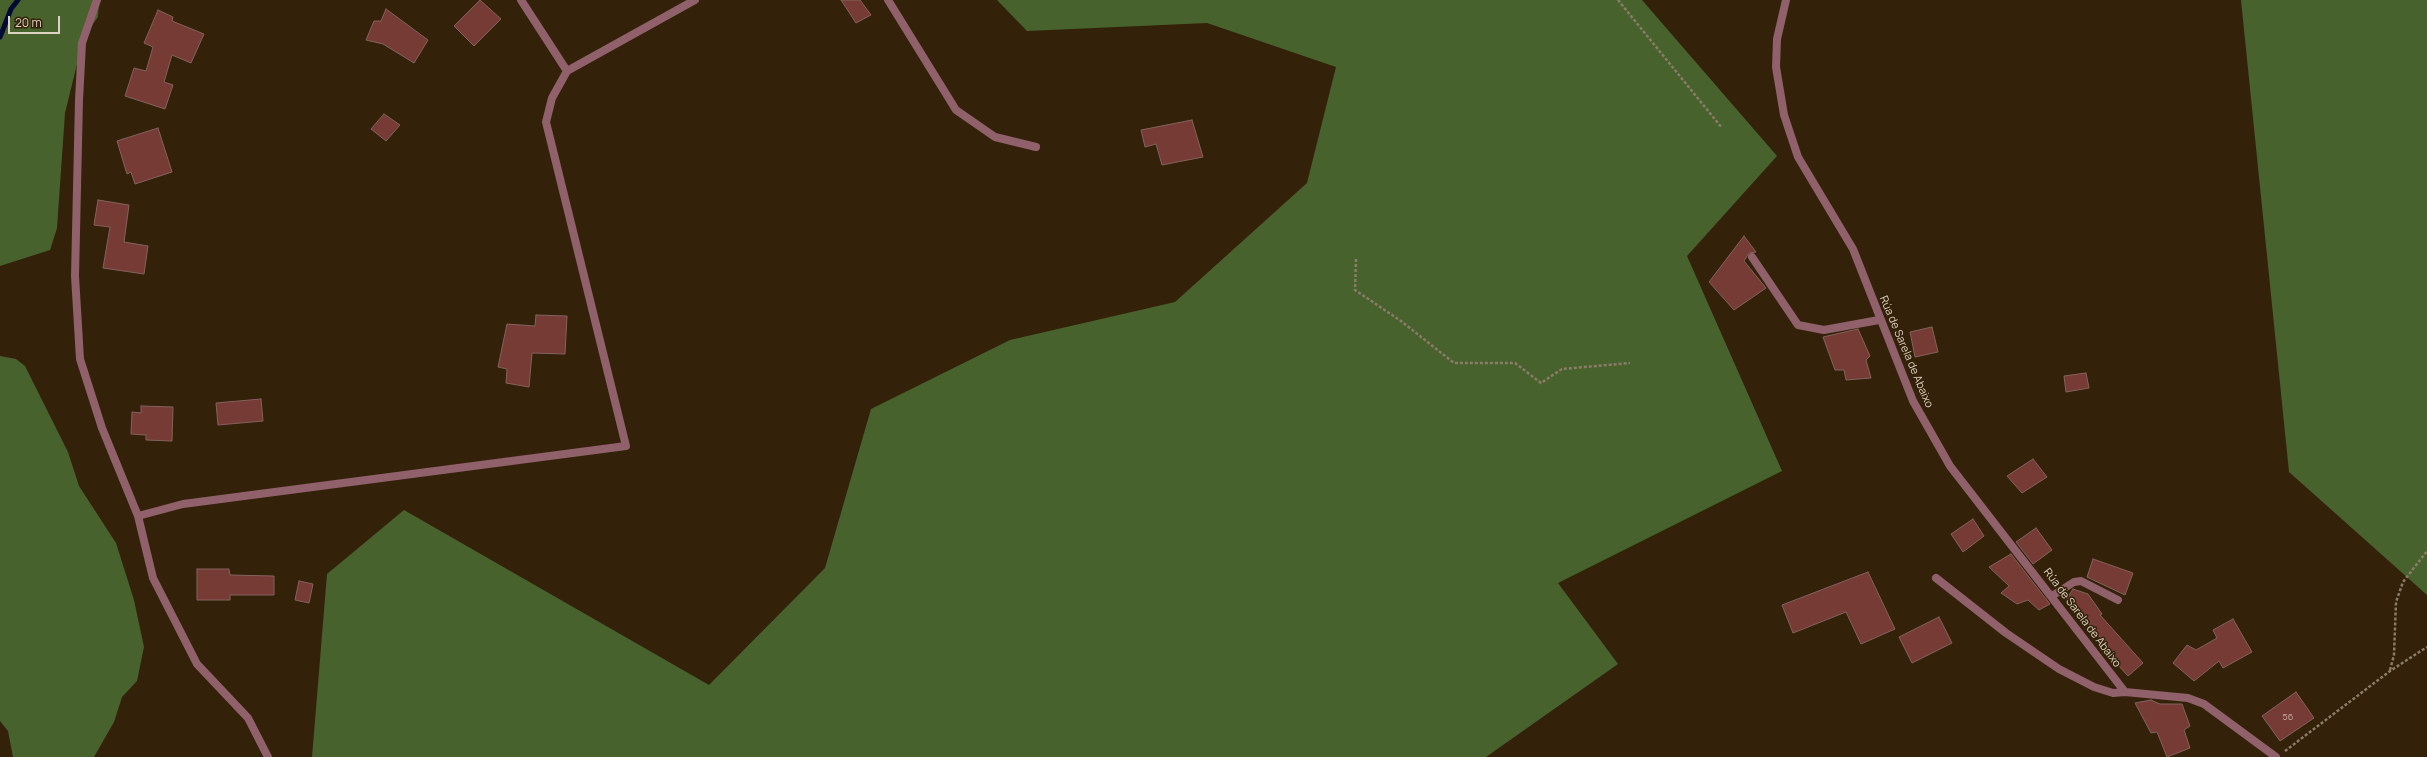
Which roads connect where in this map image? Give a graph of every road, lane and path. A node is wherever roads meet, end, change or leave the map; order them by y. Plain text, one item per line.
1 (97, 0) edge
2 (521, 0) edge
3 (695, 0) edge
4 (888, 0) edge
5 (1618, 0) edge
6 (1786, 0) edge
7 (567, 71) junction
8 (1722, 128) dead end
9 (1036, 147) dead end
10 (1752, 258) dead end
11 (1356, 259) dead end
12 (1879, 320) junction
13 (1630, 363) dead end
14 (138, 516) junction
15 (2427, 551) edge
16 (1936, 578) dead end
17 (2052, 596) junction
18 (2118, 600) dead end
19 (2427, 647) edge
20 (2390, 671) junction
21 (2125, 692) junction
22 (2279, 755) edge
23 (268, 757) edge

1 - 14 street
2 - 7 street
3 - 7 street
4 - 9 street
5 - 8 path
6 - 12 street, Rúa de Sarela de Abaixo
7 - 14 street
10 - 12 street
11 - 13 path
12 - 17 street, Rúa de Sarela de Abaixo
14 - 23 street
15 - 20 path
16 - 21 street
17 - 18 street
17 - 21 street, Rúa de Sarela de Abaixo
19 - 20 path
20 - 22 path
21 - 22 street

